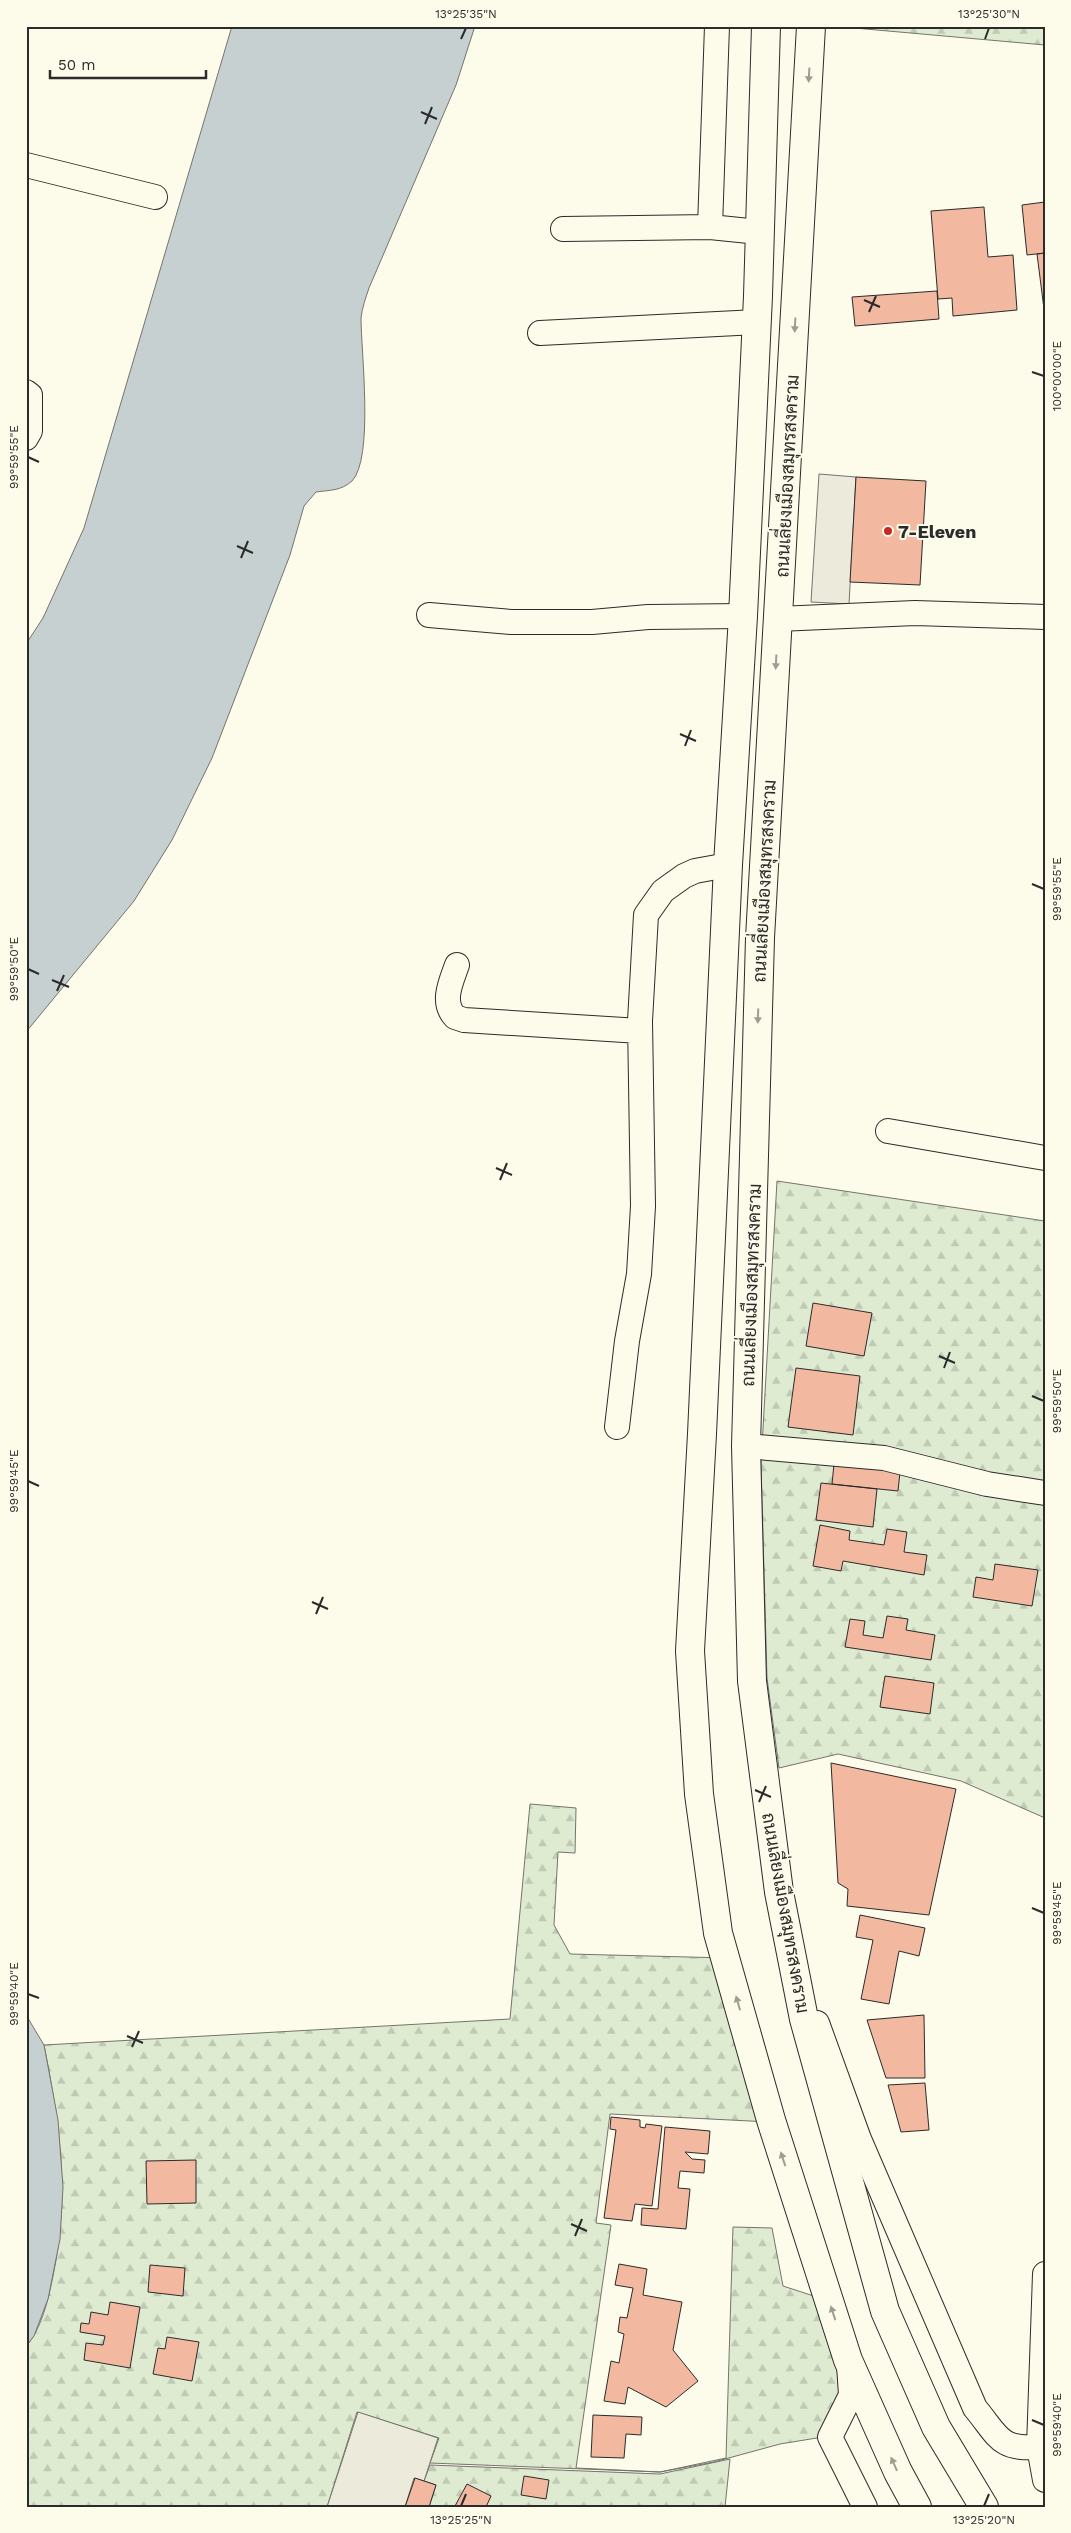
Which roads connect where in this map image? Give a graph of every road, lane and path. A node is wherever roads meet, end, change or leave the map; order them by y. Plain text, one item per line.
1 (717, 26) edge
2 (766, 26) edge
3 (811, 26) edge
4 (26, 166) edge
5 (154, 198) dead end
6 (710, 227) junction
7 (563, 229) dead end
8 (759, 232) junction
9 (800, 232) junction
10 (797, 292) junction
11 (757, 309) junction
12 (540, 333) dead end
13 (26, 392) edge
14 (26, 438) edge
15 (429, 614) dead end
16 (743, 616) junction
17 (1045, 617) edge
18 (778, 619) junction
19 (728, 865) junction
20 (457, 965) dead end
21 (640, 1031) junction
22 (888, 1131) dead end
23 (1045, 1158) edge
24 (617, 1427) dead end
25 (746, 1446) junction
26 (1045, 1493) edge
27 (779, 1892) junction
28 (1045, 2274) edge
29 (848, 2360) junction
30 (1040, 2446) junction
31 (1045, 2480) edge
32 (865, 2507) edge
33 (917, 2507) edge
34 (984, 2507) edge

1 - 6 street
2 - 8 main road, ถนนเลี่ยงเมืองสมุทรสงคราม
3 -> 9 main road, ถนนเลี่ยงเมืองสมุทรสงคราม
4 - 5 street
6 - 7 street
6 - 8 street
8 - 9 main road
8 - 11 main road, ถนนเลี่ยงเมืองสมุทรสงคราม
9 - 10 main road, ถนนเลี่ยงเมืองสมุทรสงคราม
10 - 11 main road
10 -> 18 main road, ถนนเลี่ยงเมืองสมุทรสงคราม
11 - 12 street
11 - 16 main road, ถนนเลี่ยงเมืองสมุทรสงคราม
13 - 14 street
15 - 16 street
16 - 19 main road, ถนนเลี่ยงเมืองสมุทรสงคราม
17 - 18 street
18 -> 25 main road, ถนนเลี่ยงเมืองสมุทรสงคราม
19 - 21 street
29 -> 19 main road, ถนนเลี่ยงเมืองสมุทรสงคราม
20 - 21 street
21 - 24 street
22 - 23 street
25 - 26 street
25 - 27 main road, ถนนเลี่ยงเมืองสมุทรสงคราม
27 - 30 street
27 - 34 main road, ถนนเลี่ยงเมืองสมุทรสงคราม
28 - 30 street
29 - 32 street
33 -> 29 main road, ถนนเลี่ยงเมืองสมุทรสงคราม
30 - 31 street

